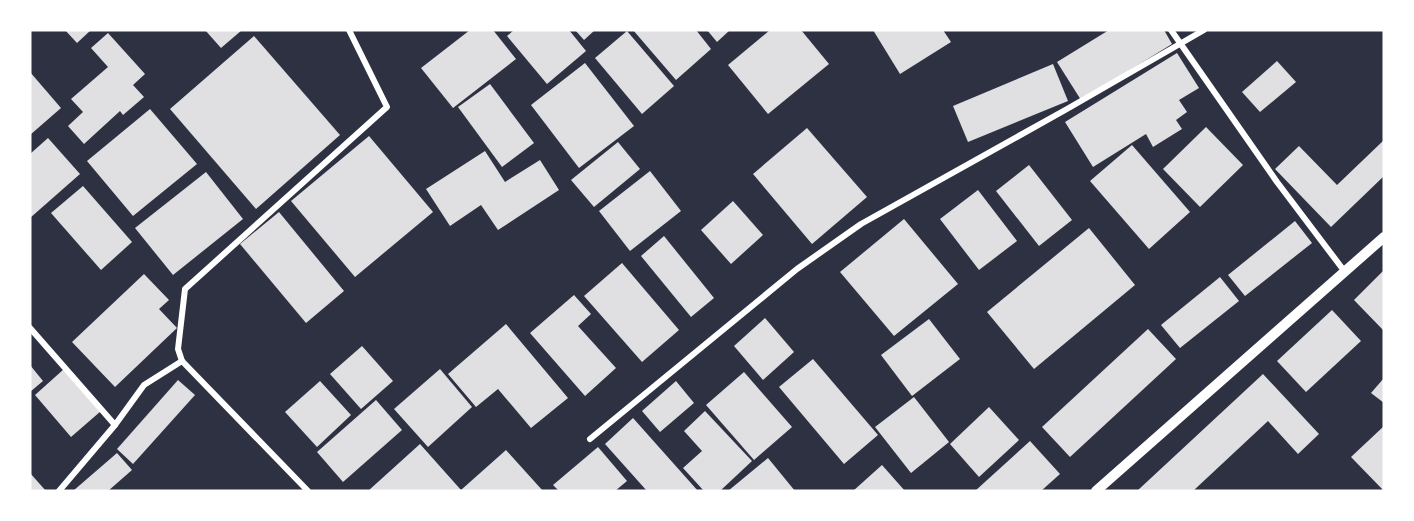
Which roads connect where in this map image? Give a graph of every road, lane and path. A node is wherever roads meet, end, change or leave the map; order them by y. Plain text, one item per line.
1 (349, 30) edge
2 (1172, 30) edge
3 (1204, 30) edge
4 (1181, 44) junction
5 (1384, 237) edge
6 (1345, 272) junction
7 (30, 328) edge
8 (182, 361) junction
9 (115, 425) junction
10 (590, 439) dead end
11 (59, 491) edge
12 (308, 491) edge
13 (1096, 491) edge

1 - 8 street
2 - 4 street
3 - 4 street
4 - 6 street
4 - 10 street
5 - 6 street
6 - 13 street
7 - 9 street
8 - 9 street
8 - 12 street
9 - 11 street

